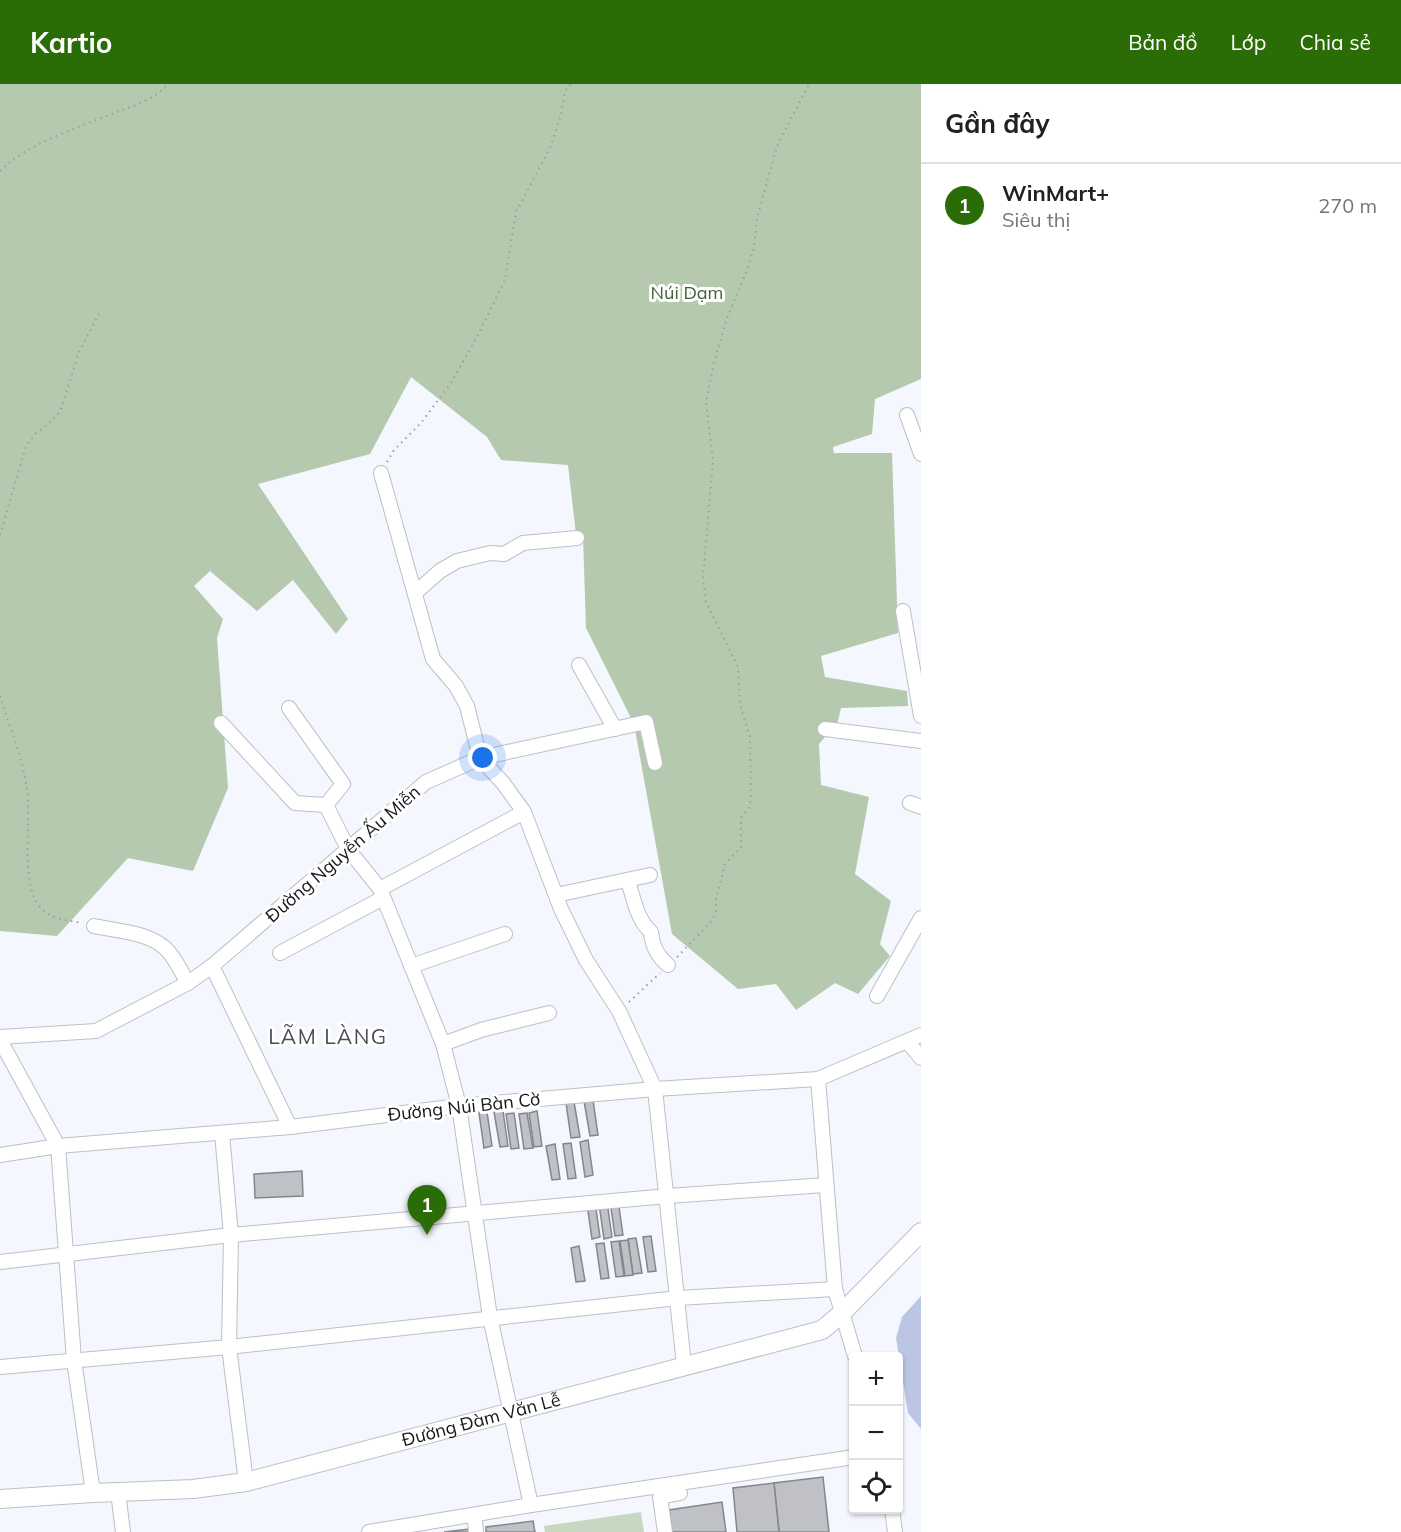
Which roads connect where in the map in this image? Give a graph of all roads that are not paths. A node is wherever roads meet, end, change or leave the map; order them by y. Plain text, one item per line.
1 (907, 415) dead end
2 (921, 454) edge
3 (381, 473) road end
4 (577, 538) dead end
5 (415, 593) junction
6 (903, 611) dead end
7 (579, 665) dead end
8 (289, 708) dead end
9 (921, 716) edge
10 (221, 723) dead end
11 (615, 729) junction
12 (825, 729) dead end
13 (921, 741) edge
14 (480, 758) junction
15 (655, 763) dead end
16 (326, 805) junction
17 (524, 812) junction
18 (348, 849) junction
19 (650, 875) dead end
20 (628, 880) junction
21 (382, 893) junction
22 (556, 895) junction
23 (921, 918) edge
24 (94, 926) road end
25 (506, 934) dead end
26 (280, 953) dead end
27 (668, 965) road end
28 (212, 966) junction
29 (411, 966) junction
30 (188, 983) junction
31 (877, 996) dead end
32 (549, 1013) dead end
33 (921, 1035) edge
34 (0, 1039) edge
35 (908, 1041) junction
36 (442, 1044) junction
37 (921, 1058) edge
38 (818, 1079) junction
39 (655, 1089) junction
40 (459, 1106) junction
41 (290, 1127) junction
42 (222, 1133) junction
43 (58, 1146) junction
44 (0, 1155) edge
45 (825, 1185) junction
46 (668, 1196) junction
47 (473, 1212) junction
48 (921, 1232) edge
49 (231, 1235) junction
50 (65, 1255) junction
51 (0, 1262) edge
52 (835, 1289) junction
53 (678, 1298) junction
54 (841, 1314) junction
55 (490, 1317) junction
56 (229, 1347) junction
57 (854, 1352) edge
58 (74, 1360) junction
59 (684, 1365) junction
60 (0, 1367) edge
61 (510, 1412) junction
62 (849, 1458) edge
63 (246, 1482) junction
64 (118, 1491) junction
65 (93, 1492) junction
66 (680, 1493) dead end
67 (0, 1499) edge
68 (531, 1505) junction
69 (893, 1514) edge
70 (123, 1532) edge
71 (369, 1532) edge
72 (665, 1532) edge
73 (895, 1532) edge

1 - 2 street
3 - 5 street
4 - 5 street
5 - 14 street
6 - 9 street
7 - 11 street
8 - 16 street
10 - 16 street
11 - 14 street, Đường Nguyễn Ấu Miễn
11 - 15 street, Đường Nguyễn Ấu Miễn
12 - 13 street
14 - 17 street
14 - 18 street, Đường Nguyễn Ấu Miễn
16 - 18 street
17 - 21 street
17 - 22 street
18 - 21 street
18 - 28 street, Đường Nguyễn Ấu Miễn
19 - 20 street
20 - 22 street
20 - 27 street
21 - 26 street
21 - 29 street
22 - 39 street
23 - 31 street
24 - 30 street
25 - 29 street
28 - 30 street, Đường Nguyễn Ấu Miễn
28 - 41 street
29 - 36 street
30 - 34 street, Đường Nguyễn Ấu Miễn
32 - 36 street
33 - 35 street, Đường Núi Bàn Cờ
34 - 43 street
35 - 37 street
35 - 38 street, Đường Núi Bàn Cờ
36 - 40 street
38 - 39 street, Đường Núi Bàn Cờ
38 - 45 street
39 - 40 street, Đường Núi Bàn Cờ
39 - 46 street
40 - 41 street, Đường Núi Bàn Cờ
40 - 47 street
41 - 42 street, Đường Núi Bàn Cờ
42 - 43 street, Đường Núi Bàn Cờ
42 - 49 street
43 - 44 street, Đường Núi Bàn Cờ
43 - 50 street
45 - 46 street
45 - 52 street
46 - 47 street
46 - 53 street
47 - 49 street
47 - 55 street
48 - 54 main road, Đường Đàm Văn Lễ
49 - 50 street
49 - 56 street
50 - 51 street
50 - 58 street
52 - 53 street
52 - 54 street
53 - 55 street
53 - 59 street
54 - 57 street
54 - 59 main road, Đường Đàm Văn Lễ
55 - 56 street
55 - 61 street
56 - 58 street
56 - 63 street
58 - 60 street
58 - 65 street
59 - 61 main road, Đường Đàm Văn Lễ
61 - 63 main road, Đường Đàm Văn Lễ
61 - 68 street
62 - 68 street
63 - 64 main road, Đường Đàm Văn Lễ
64 - 65 main road, Đường Đàm Văn Lễ
64 - 70 street
65 - 67 main road, Đường Đàm Văn Lễ
66 - 72 street
68 - 71 street
69 - 73 street

